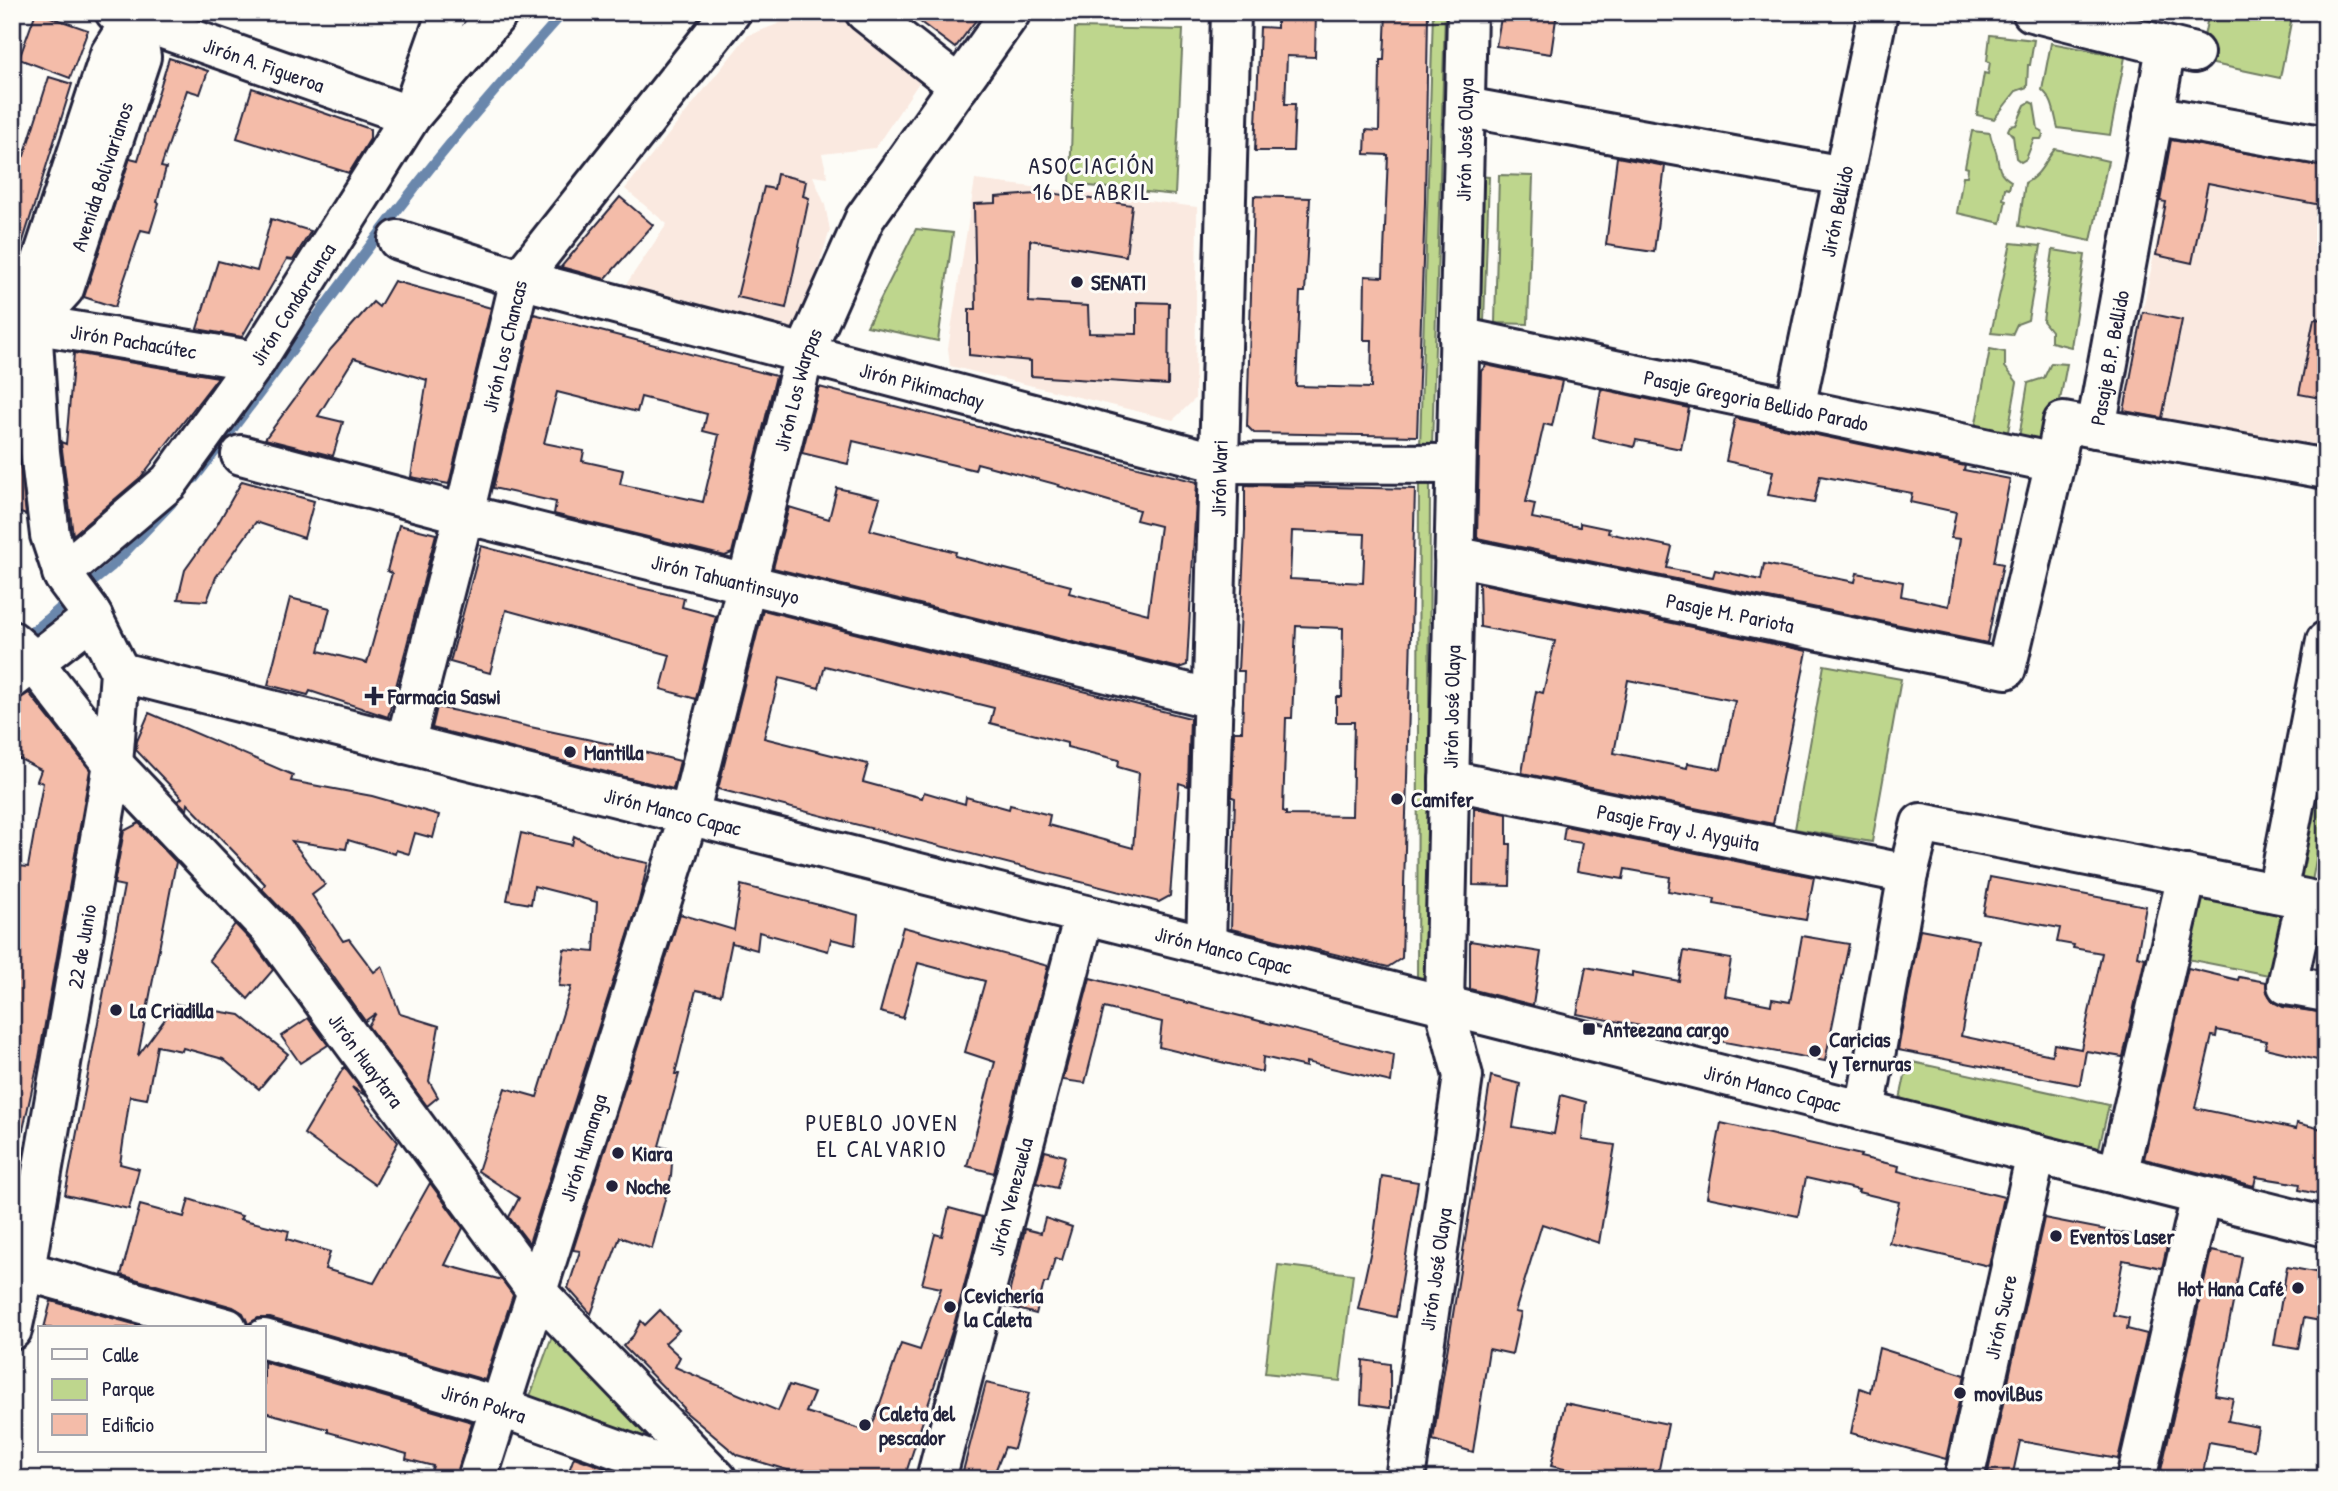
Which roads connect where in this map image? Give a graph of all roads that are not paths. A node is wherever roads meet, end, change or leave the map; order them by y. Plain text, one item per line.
1 (447, 12) edge
2 (499, 12) edge
3 (731, 12) edge
4 (865, 12) edge
5 (1011, 12) edge
6 (1231, 12) edge
7 (1466, 12) edge
8 (1878, 12) edge
9 (2032, 12) edge
10 (128, 14) edge
11 (959, 86) junction
12 (1465, 107) junction
13 (2154, 115) junction
14 (411, 116) junction
15 (2326, 146) edge
16 (1843, 176) junction
17 (398, 240) dead end
18 (520, 279) junction
19 (22, 321) edge
20 (1459, 337) junction
21 (804, 355) junction
22 (256, 361) junction
23 (1795, 408) junction
24 (2095, 428) junction
25 (241, 454) dead end
26 (1219, 463) junction
27 (2055, 463) junction
28 (1456, 464) junction
29 (2326, 469) edge
30 (464, 514) junction
31 (1454, 556) junction
32 (63, 575) junction
33 (748, 584) junction
34 (91, 614) junction
35 (2326, 641) edge
36 (22, 660) edge
37 (2006, 669) joint
38 (120, 672) junction
39 (1213, 699) junction
40 (405, 744) junction
41 (2314, 760) edge
42 (113, 764) junction
43 (1449, 780) junction
44 (689, 815) junction
45 (1908, 874) junction
46 (2187, 875) junction
47 (2292, 896) junction
48 (1084, 915) junction
49 (1206, 945) junction
50 (2326, 992) edge
51 (1444, 1005) junction
52 (1865, 1111) junction
53 (2035, 1154) junction
54 (2118, 1175) junction
55 (2201, 1196) junction
56 (2326, 1227) edge
57 (18, 1268) edge
58 (538, 1293) junction
59 (220, 1326) edge
60 (12, 1330) edge
61 (266, 1340) edge
62 (500, 1407) junction
63 (477, 1479) edge
64 (701, 1479) edge
65 (717, 1479) edge
66 (936, 1479) edge
67 (1405, 1479) edge
68 (1964, 1479) edge
69 (2136, 1479) edge

1 - 14 street
2 - 14 street, Jirón Condorcunca
3 - 18 street, Jirón Los Chancas
4 - 11 street
5 - 11 street, Jirón Los Warpas
6 - 26 street, Jirón Wari
7 - 12 street, Jirón José Olaya
8 - 16 street, Jirón Bellido
9 - 13 street, Pasaje B.P. Bellido
10 - 14 street, Jirón A. Figueroa
10 - 19 street, Avenida Bolivarianos
11 - 21 street, Jirón Los Warpas
12 - 16 street
12 - 20 street, Jirón José Olaya
13 - 15 street
13 - 24 street, Pasaje B.P. Bellido
14 - 22 street, Jirón Condorcunca
16 - 23 street, Jirón Bellido
17 - 18 street, Jirón Pikimachay
18 - 21 street, Jirón Pikimachay
18 - 30 street, Jirón Los Chancas
19 - 22 street, Jirón Pachacútec
19 - 32 street, Avenida Bolivarianos
20 - 23 street, Pasaje Gregoria Bellido Parado
20 - 28 street, Jirón José Olaya
21 - 26 street, Jirón Pikimachay
21 - 33 street, Jirón Los Warpas
22 - 32 street, Jirón Condorcunca
23 - 27 street, Pasaje Gregoria Bellido Parado
24 - 27 street, Pasaje B.P. Bellido
24 - 29 street
25 - 30 street, Jirón Tahuantinsuyo
26 - 28 street, Jirón Pikimachay
26 - 39 street, Jirón Wari
27 - 37 street, Pasaje B.P. Bellido
28 - 31 street, Jirón José Olaya
30 - 33 street, Jirón Tahuantinsuyo
30 - 40 street, Jirón Los Chancas
31 - 37 street, Pasaje M. Pariota
31 - 43 street, Jirón José Olaya
32 - 34 street
33 - 39 street, Jirón Tahuantinsuyo
33 - 44 street, Jirón Los Warpas
34 - 36 street
34 - 38 street
35 - 41 street
36 - 42 street, Jirón Huaytara
38 - 40 street, Jirón Manco Capac
38 - 42 street, 22 de Junio
39 - 49 street, Jirón Wari
40 - 44 street, Jirón Manco Capac
41 - 47 street
42 - 57 street, 22 de Junio
42 - 58 street, Jirón Huaytara
43 - 45 street, Pasaje Fray J. Ayguita
43 - 51 street, Jirón José Olaya
44 - 48 street, Jirón Manco Capac
44 - 58 street, Jirón Humanga
45 - 46 street
45 - 52 street
46 - 47 street
46 - 54 street
47 - 50 street
48 - 49 street, Jirón Manco Capac
48 - 66 street, Jirón Venezuela
49 - 51 street, Jirón Manco Capac
51 - 52 street, Jirón Manco Capac
51 - 67 street, Jirón José Olaya
52 - 53 street, Jirón Manco Capac
53 - 54 street, Jirón Manco Capac
53 - 68 street, Jirón Sucre
54 - 55 street, Jirón Manco Capac
55 - 56 street, Jirón Manco Capac
55 - 69 street
57 - 59 street
57 - 60 street, 22 de Junio
58 - 62 street, Jirón Humanga
58 - 65 street, Jirón Huaytara
61 - 62 street, Jirón Pokra
62 - 63 street, Jirón Humanga
62 - 64 street, Jirón Pokra

